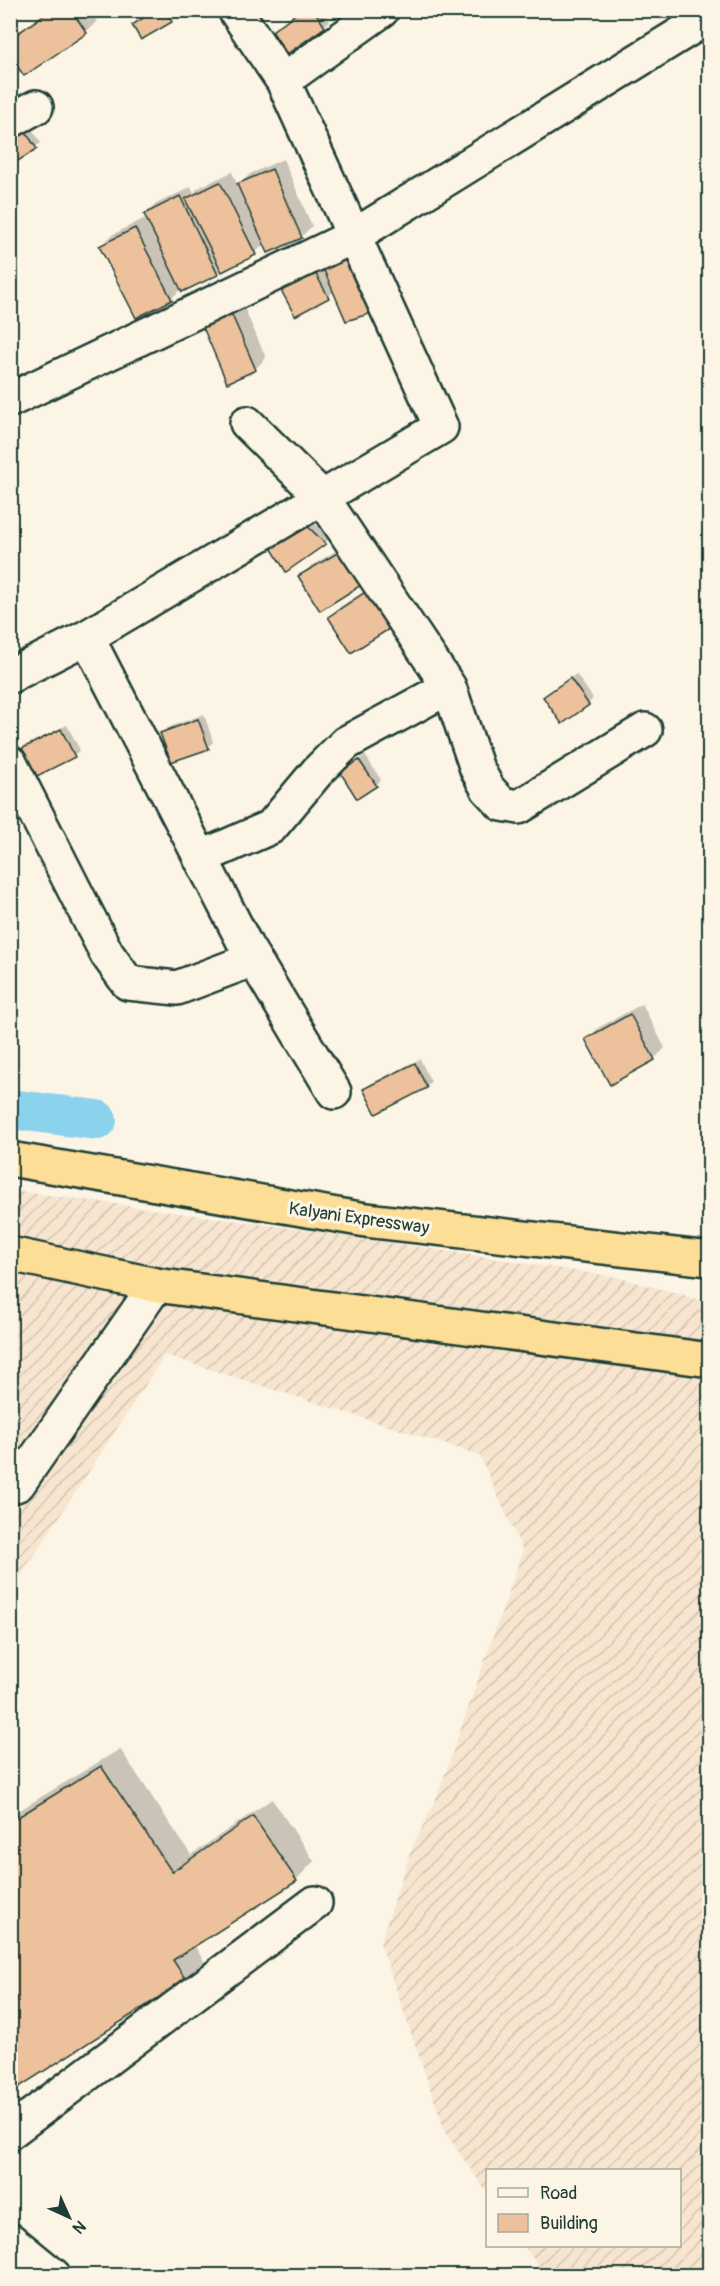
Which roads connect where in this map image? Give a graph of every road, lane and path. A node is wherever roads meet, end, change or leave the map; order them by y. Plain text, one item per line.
1 (235, 10) edge
2 (382, 10) edge
3 (697, 24) dead end
4 (283, 81) junction
5 (354, 236) junction
6 (10, 400) edge
7 (247, 423) dead end
8 (322, 496) junction
9 (87, 638) junction
10 (10, 676) edge
11 (449, 687) junction
12 (645, 730) dead end
13 (10, 763) edge
14 (200, 858) junction
15 (254, 959) junction
16 (334, 1092) dead end
17 (10, 1159) edge
18 (10, 1254) edge
19 (710, 1259) edge
20 (156, 1286) junction
21 (710, 1360) edge
22 (10, 1487) edge
23 (315, 1904) dead end
24 (10, 2132) edge
25 (10, 2240) edge
26 (54, 2276) edge

1 - 4 street
2 - 4 street
3 - 5 street
4 - 5 street
5 - 6 street
5 - 8 street
7 - 8 street
8 - 9 street
8 - 11 street
9 - 10 street
9 - 14 street
11 - 12 street
11 - 14 street
13 - 15 street
14 - 15 street
15 - 16 street
17 - 19 highway, Kalyani Expressway
18 - 20 highway
20 - 21 highway
20 - 22 street
23 - 24 street
25 - 26 street

